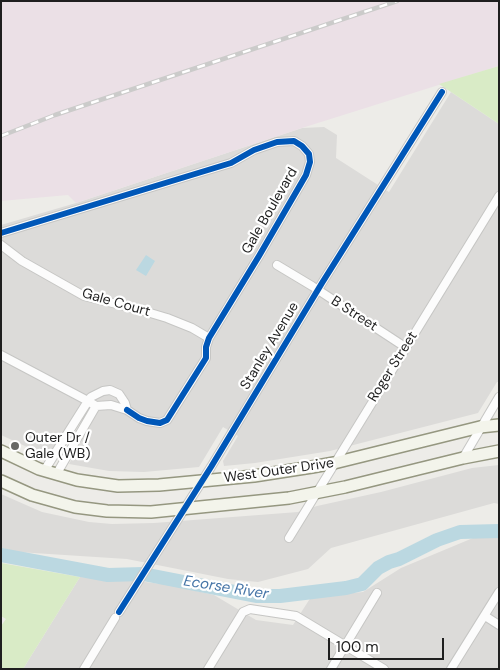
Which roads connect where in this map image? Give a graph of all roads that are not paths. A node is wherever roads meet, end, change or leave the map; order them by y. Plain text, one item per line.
1 (442, 92) dead end
2 (499, 196) edge
3 (1, 233) edge
4 (1, 245) edge
5 (277, 265) dead end
6 (318, 289) junction
7 (208, 338) junction
8 (405, 347) junction
9 (1, 355) edge
10 (499, 397) edge
11 (88, 401) junction
12 (96, 406) junction
13 (127, 410) junction
14 (499, 425) edge
15 (480, 427) junction
16 (1, 451) edge
17 (499, 451) edge
18 (463, 458) junction
19 (334, 463) junction
20 (44, 471) junction
21 (56, 475) junction
22 (1, 481) edge
23 (202, 481) junction
24 (316, 492) junction
25 (185, 509) junction
26 (289, 538) dead end
27 (377, 592) dead end
28 (499, 592) edge
29 (484, 616) junction
30 (499, 625) edge
31 (345, 646) junction
32 (84, 669) edge
33 (208, 669) edge
34 (331, 669) edge
35 (384, 669) edge
36 (451, 669) edge

1 - 6 street, Stanley Avenue
2 - 8 street, Roger Street
3 - 7 street, Gale Boulevard
4 - 7 street, Gale Court
5 - 6 street, B Street
6 - 8 street, B Street
6 - 23 street, Stanley Avenue
7 - 13 street, Gale Boulevard
8 - 19 street, Roger Street
9 - 11 street, Gale Boulevard
10 - 15 street
11 - 12 street, Gale Boulevard
11 - 13 street, Gale Boulevard
11 - 20 street
12 - 13 street, Gale Boulevard
12 - 21 street
14 - 15 main road, West Outer Drive
15 - 18 street
15 - 19 main road, West Outer Drive
16 - 20 main road, West Outer Drive
17 - 18 main road, West Outer Drive
18 - 24 main road, West Outer Drive
19 - 23 main road, West Outer Drive
19 - 24 street, Roger Street
20 - 21 main road, West Outer Drive
21 - 23 main road, West Outer Drive
22 - 25 main road, West Outer Drive
23 - 25 street, Stanley Avenue
24 - 25 main road, West Outer Drive
24 - 26 street, Roger Street
25 - 32 street, Stanley Avenue
27 - 31 street
28 - 29 street
29 - 30 street
29 - 36 street
31 - 33 street
31 - 34 street
31 - 35 street

